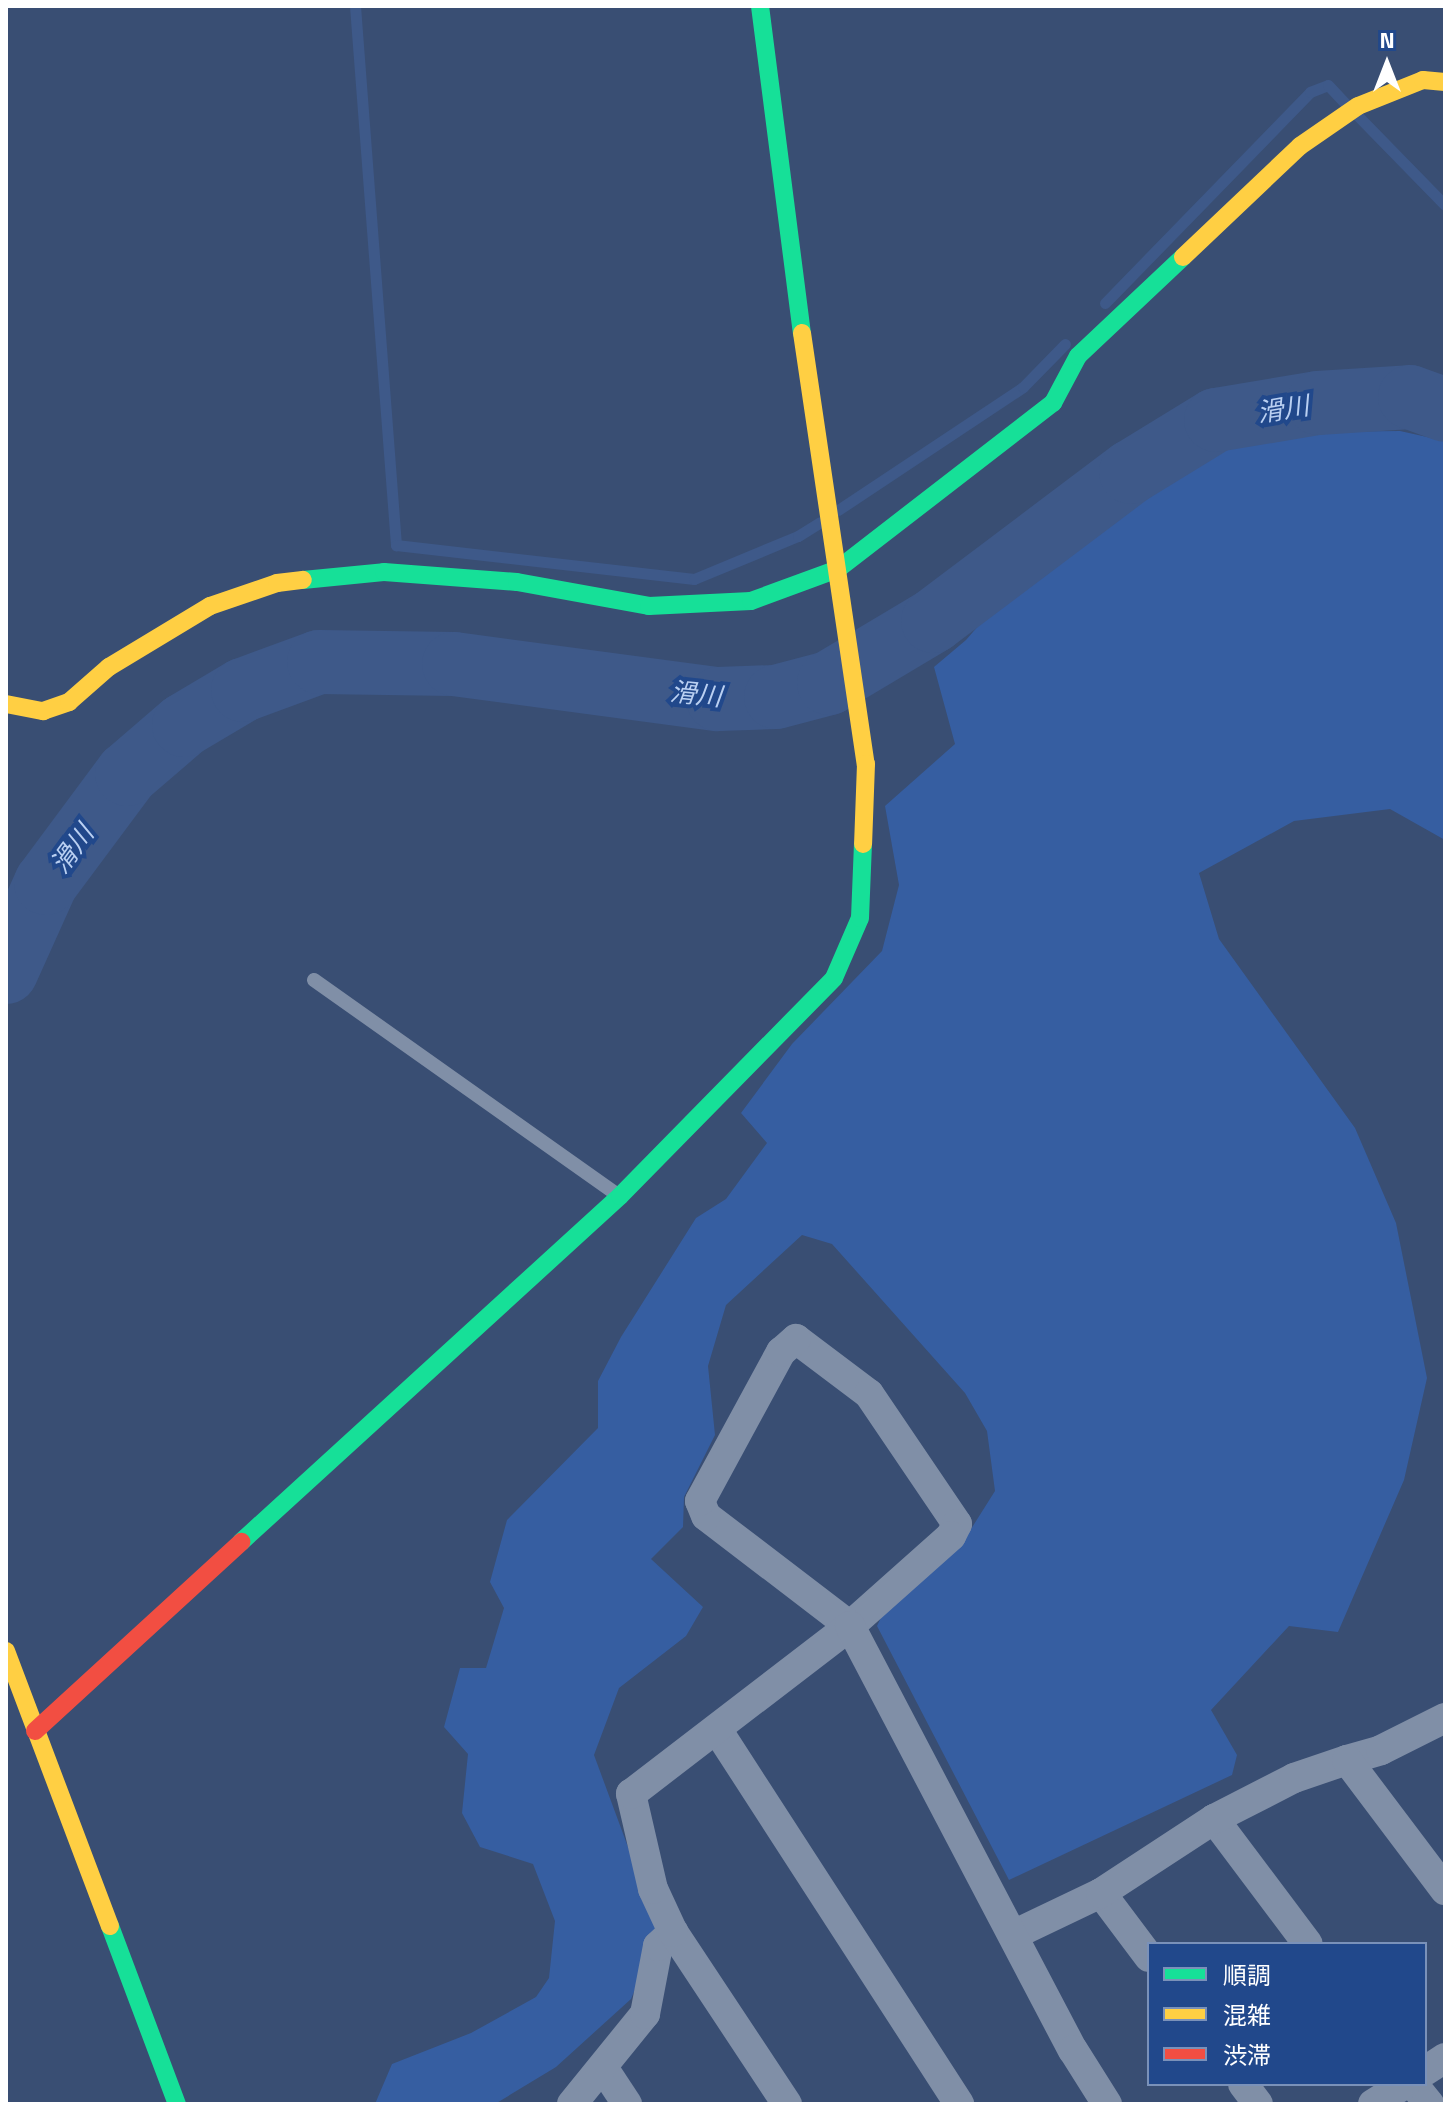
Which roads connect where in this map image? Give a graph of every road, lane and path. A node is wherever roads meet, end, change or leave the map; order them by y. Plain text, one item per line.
1 (760, 6) edge
2 (1445, 82) edge
3 (838, 569) junction
4 (6, 704) edge
5 (314, 980) dead end
6 (620, 1196) junction
7 (850, 1626) junction
8 (6, 1651) edge
9 (1445, 1718) edge
10 (35, 1731) junction
11 (718, 1731) junction
12 (1347, 1760) junction
13 (1214, 1819) junction
14 (1445, 1890) edge
15 (1101, 1893) junction
16 (673, 1932) junction
17 (1013, 1935) junction
18 (1306, 1942) edge
19 (1147, 1954) edge
20 (1445, 2058) edge
21 (604, 2069) junction
22 (1427, 2070) edge
23 (1244, 2086) edge
24 (1402, 2086) edge
25 (1415, 2086) edge
26 (177, 2104) edge
27 (572, 2104) edge
28 (627, 2104) edge
29 (787, 2104) edge
30 (959, 2104) edge
31 (1107, 2104) edge
32 (1258, 2104) edge
33 (1373, 2104) edge
34 (1429, 2104) edge

1 - 3 street
2 - 3 street
3 - 4 street
3 - 6 street
5 - 6 lane
6 - 10 street
7 - 7 street
7 - 11 street
7 - 17 street
8 - 10 street
9 - 12 street
10 - 26 street
11 - 16 street
11 - 30 street
12 - 13 street
12 - 14 street
13 - 15 street
13 - 18 street
15 - 17 street
15 - 19 street
16 - 21 street
16 - 29 street
17 - 31 street
20 - 22 street
21 - 27 street
21 - 28 street
23 - 32 street
24 - 33 street
25 - 34 street

